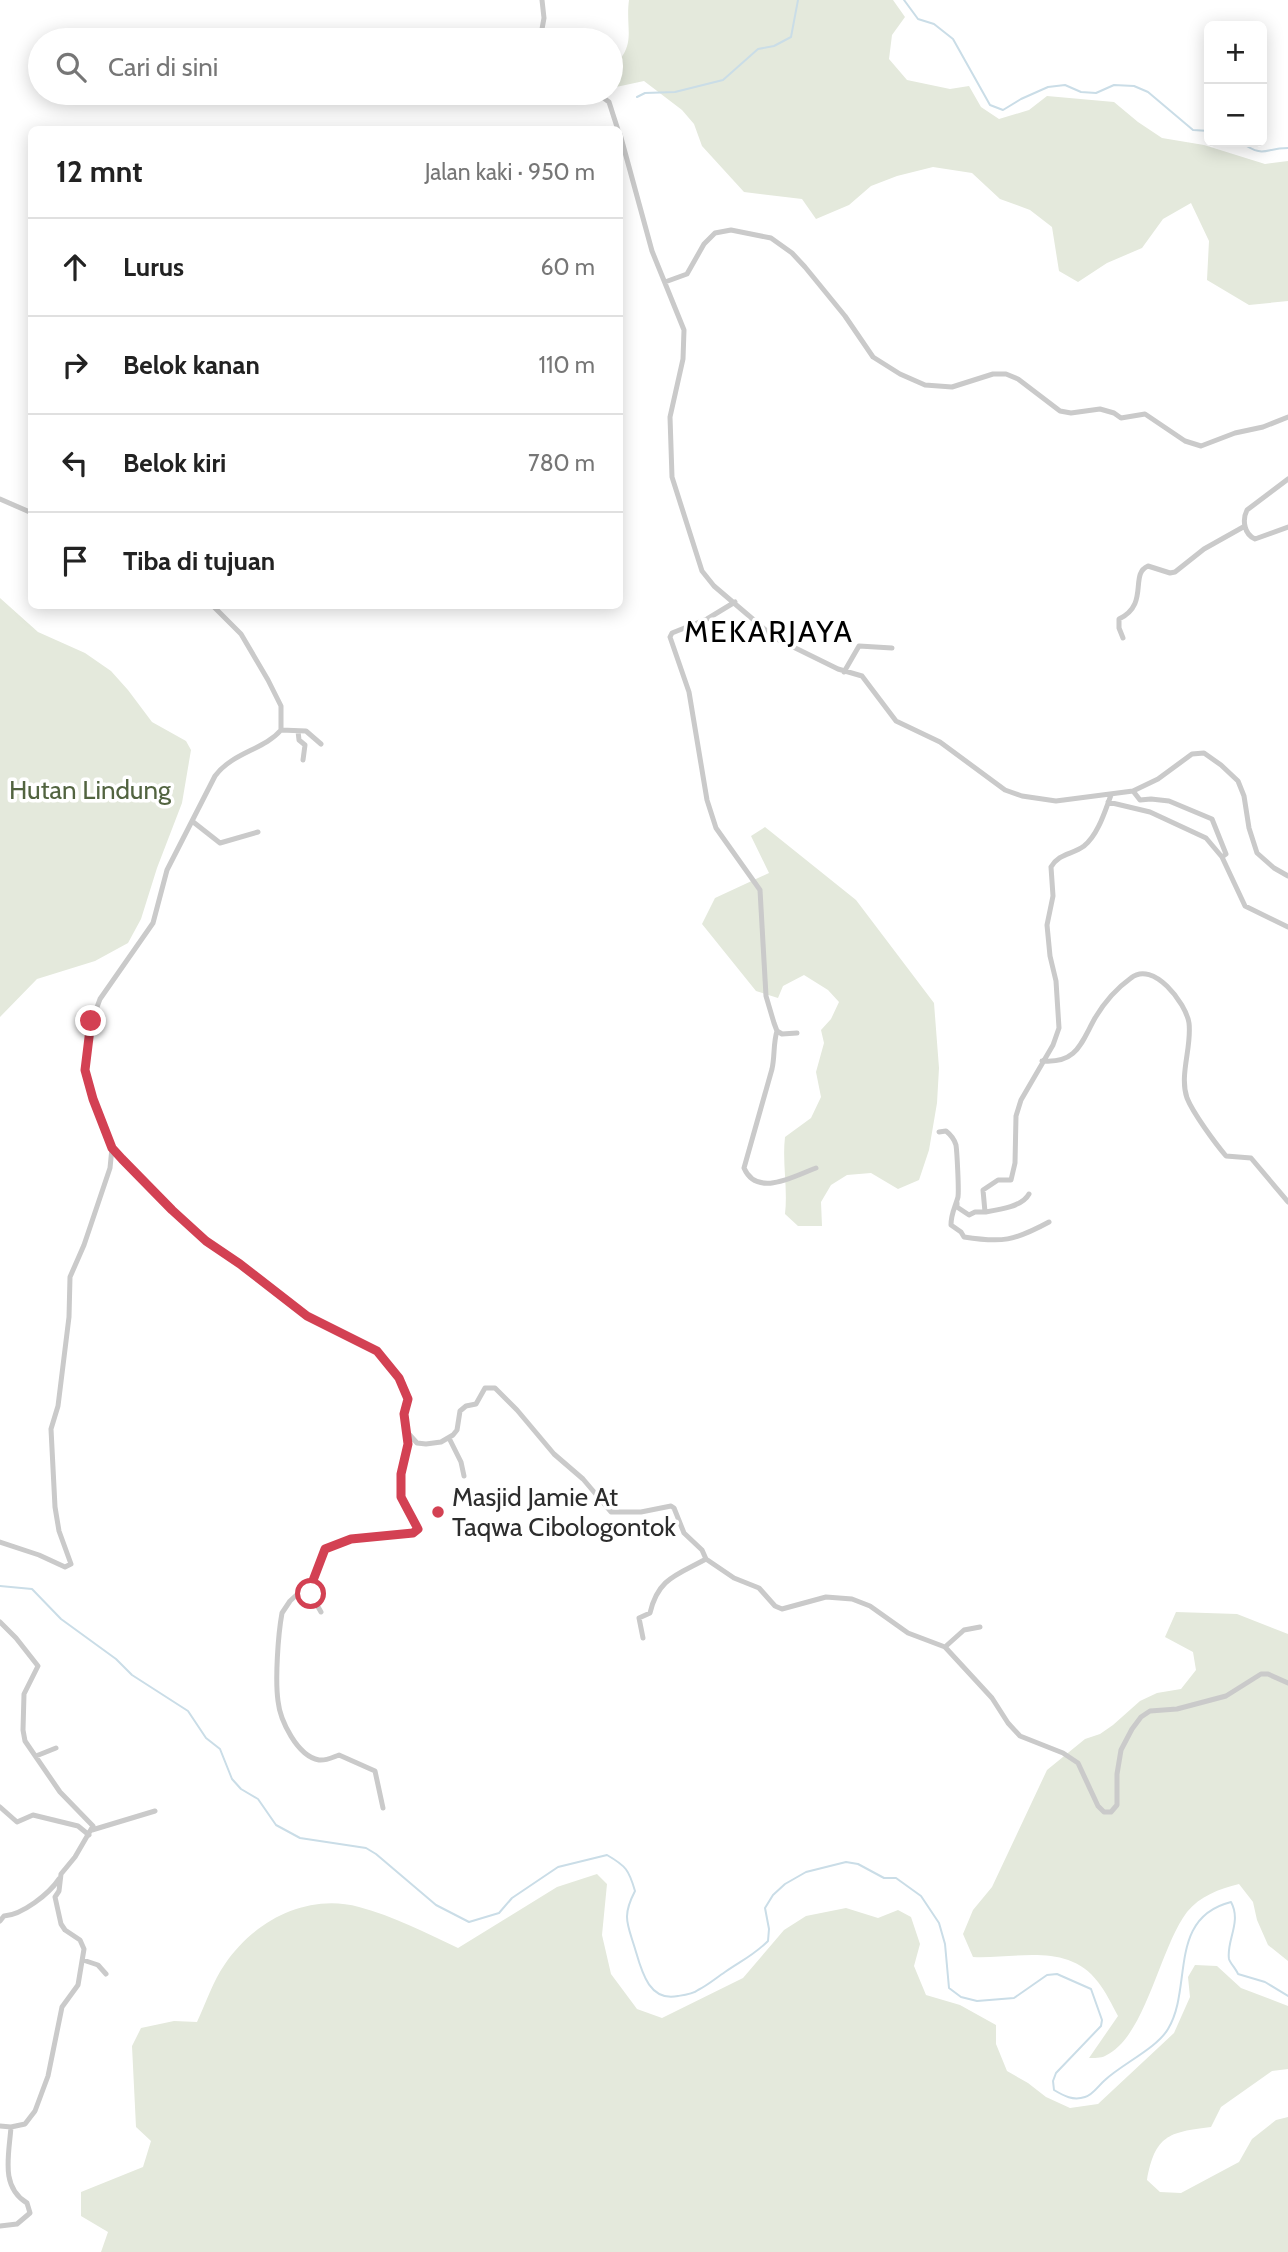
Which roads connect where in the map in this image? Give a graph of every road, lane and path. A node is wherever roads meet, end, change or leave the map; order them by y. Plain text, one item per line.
1 (542, 0) edge
2 (542, 28) edge
3 (611, 105) edge
4 (617, 126) edge
5 (623, 146) edge
6 (665, 282) junction
7 (1288, 416) edge
8 (1288, 479) edge
9 (0, 499) edge
10 (28, 511) edge
11 (1245, 526) junction
12 (1288, 527) edge
13 (735, 602) junction
14 (216, 609) edge
15 (1124, 638) dead end
16 (892, 648) dead end
17 (844, 672) junction
18 (281, 730) junction
19 (298, 731) junction
20 (321, 744) dead end
21 (303, 760) dead end
22 (1133, 790) junction
23 (1109, 798) junction
24 (192, 821) junction
25 (258, 832) dead end
26 (1222, 857) junction
27 (1288, 876) edge
28 (1288, 927) edge
29 (777, 1031) junction
30 (797, 1033) dead end
31 (1042, 1061) junction
32 (939, 1132) dead end
33 (112, 1148) junction
34 (816, 1168) dead end
35 (1029, 1194) dead end
36 (957, 1199) junction
37 (1288, 1202) edge
38 (985, 1212) junction
39 (1048, 1222) dead end
40 (408, 1433) junction
41 (449, 1438) junction
42 (464, 1476) dead end
43 (0, 1542) edge
44 (706, 1559) junction
45 (315, 1578) junction
46 (321, 1612) dead end
47 (0, 1622) edge
48 (980, 1627) dead end
49 (643, 1638) dead end
50 (945, 1647) junction
51 (1288, 1683) edge
52 (56, 1748) dead end
53 (36, 1756) junction
54 (0, 1807) edge
55 (383, 1808) dead end
56 (155, 1811) dead end
57 (90, 1833) junction
58 (60, 1876) junction
59 (0, 1921) edge
60 (83, 1960) junction
61 (106, 1974) dead end
62 (0, 2126) edge
63 (12, 2127) junction
64 (0, 2226) edge

1 - 2 street
3 - 4 street
5 - 6 street
6 - 7 street
6 - 13 street
8 - 11 street
9 - 10 street
11 - 12 street
11 - 15 street
13 - 17 street
13 - 29 street
14 - 18 street
16 - 17 street
17 - 23 street
18 - 19 street
18 - 24 street
19 - 20 street
19 - 21 street
22 - 23 street
22 - 26 street
22 - 27 street
23 - 26 street
23 - 31 street
24 - 25 street
24 - 33 street
26 - 28 street
29 - 30 street
29 - 34 street
31 - 37 street
31 - 38 street
32 - 36 street
33 - 40 street
33 - 43 street
35 - 38 street
36 - 38 street
36 - 39 street
40 - 41 street
40 - 45 street
41 - 42 street
41 - 44 street
44 - 49 street
44 - 50 street
45 - 46 street
45 - 55 street
47 - 53 street
48 - 50 street
50 - 51 street
52 - 53 street
53 - 57 street
54 - 57 street
56 - 57 street
57 - 58 street
58 - 59 street
58 - 60 street
60 - 61 street
60 - 63 street
62 - 63 street
63 - 64 street

